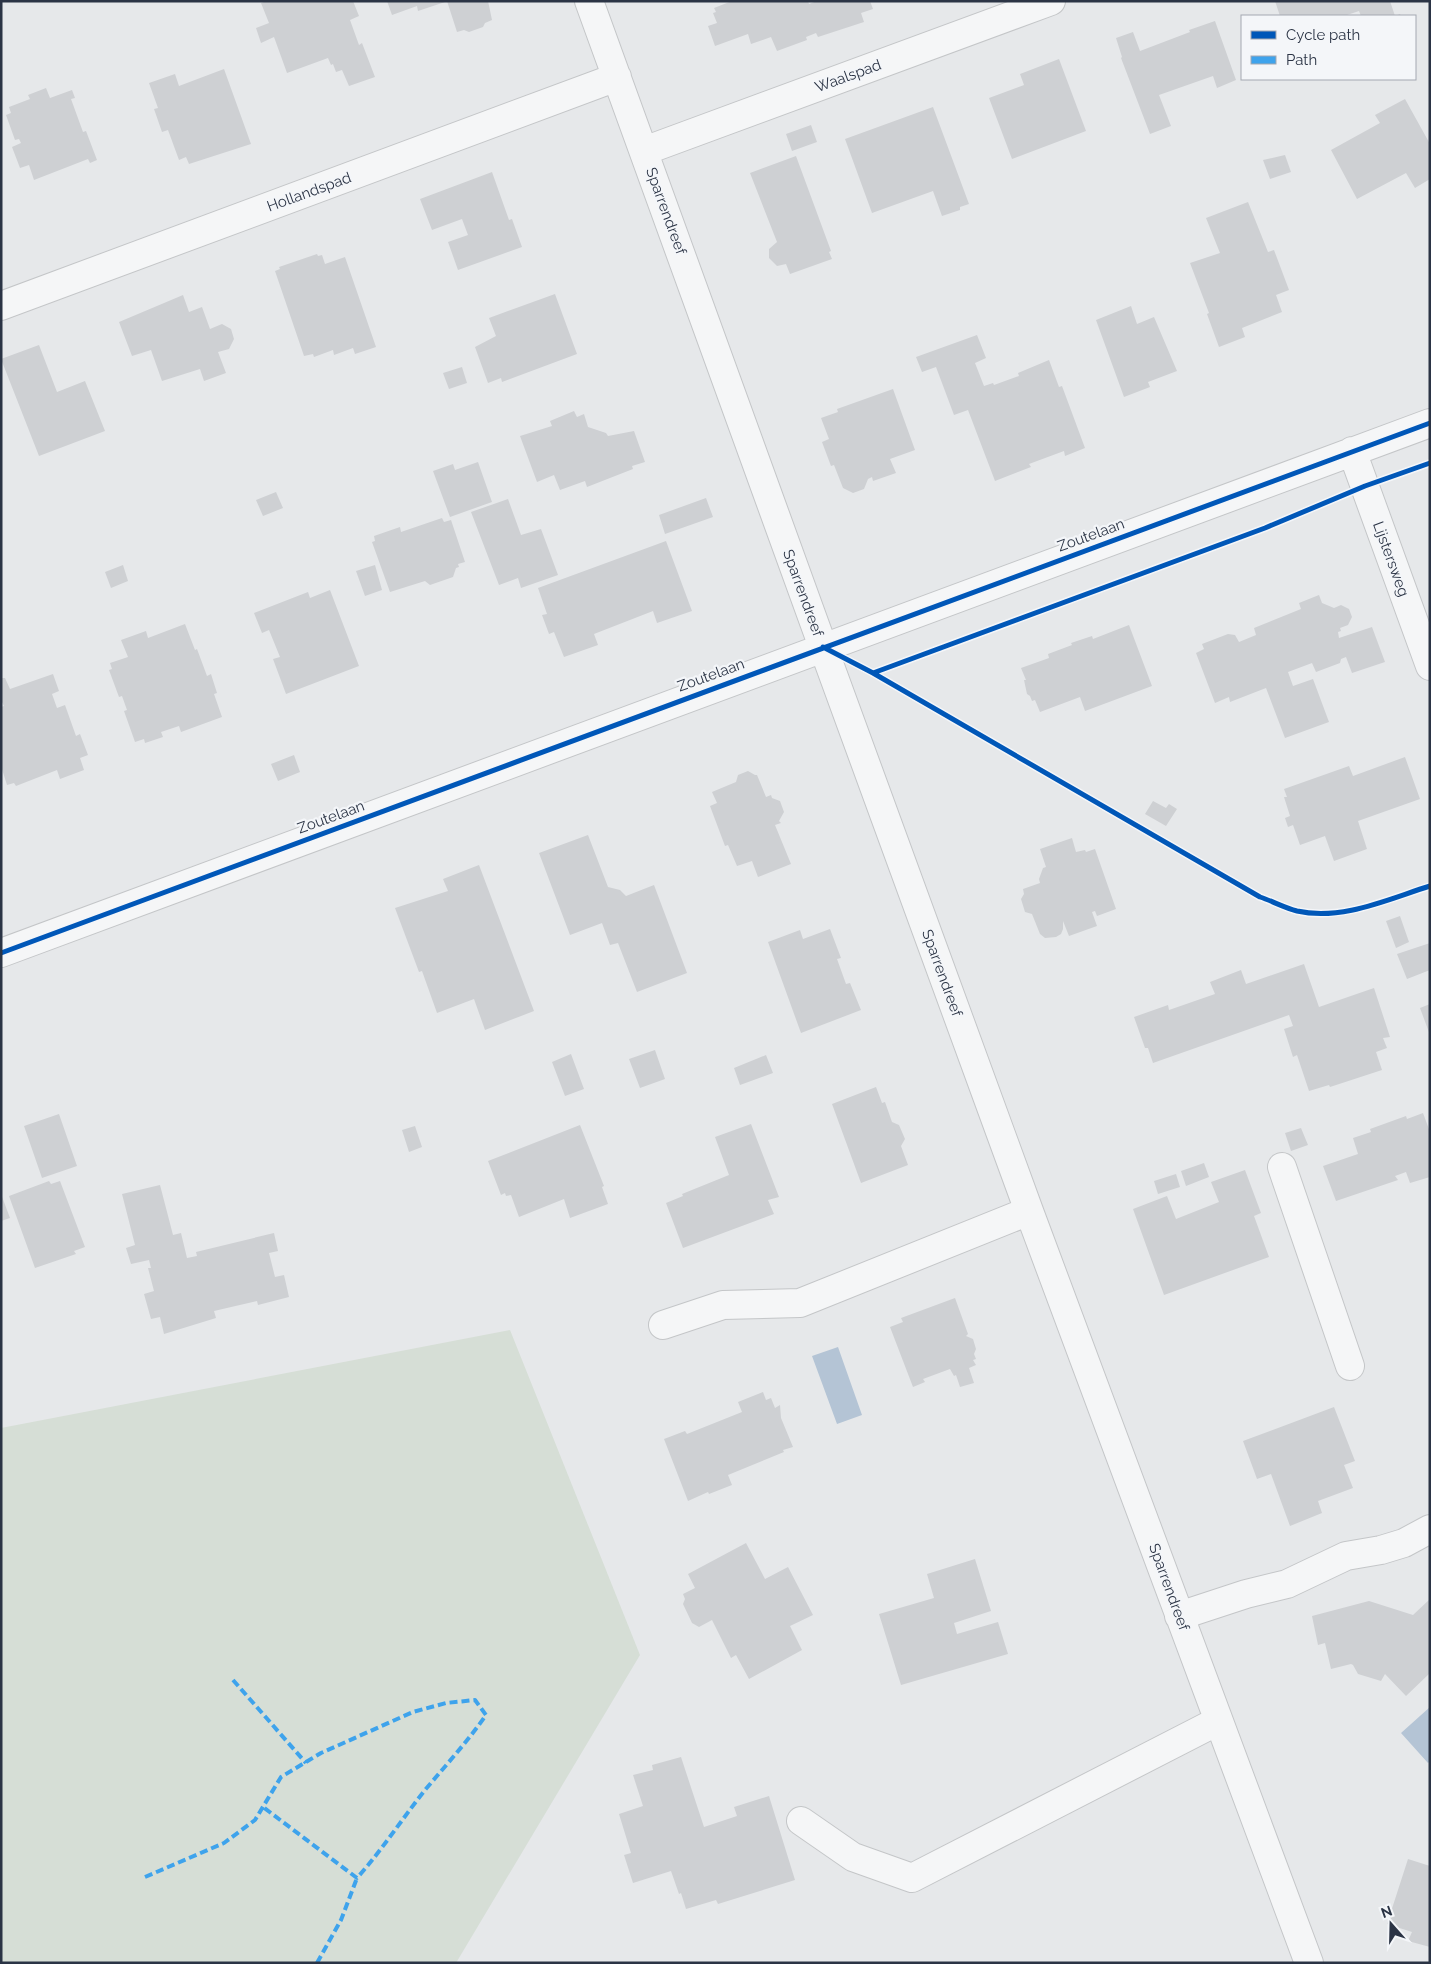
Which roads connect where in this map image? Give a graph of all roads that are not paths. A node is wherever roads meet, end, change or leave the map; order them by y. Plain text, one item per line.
1 (589, 1) edge
2 (1051, 1) edge
3 (618, 77) junction
4 (644, 151) junction
5 (1, 306) edge
6 (1430, 423) edge
7 (1352, 451) junction
8 (823, 647) junction
9 (1430, 666) edge
10 (1, 953) edge
11 (1282, 1167) dead end
12 (1029, 1211) junction
13 (663, 1325) dead end
14 (1350, 1366) dead end
15 (1430, 1529) edge
16 (1180, 1616) junction
17 (1218, 1721) junction
18 (801, 1821) dead end
19 (1309, 1963) edge

1 - 3 street, Sparrendreef
2 - 4 street, Waalspad
3 - 4 street, Sparrendreef
3 - 5 street, Hollandspad
4 - 8 street, Sparrendreef
6 - 7 street, Zoutelaan
7 - 8 street, Zoutelaan
7 - 9 street, Lijstersweg
8 - 10 street, Zoutelaan
8 - 12 street, Sparrendreef
11 - 14 street
12 - 13 street
12 - 16 street, Sparrendreef
15 - 16 street
16 - 17 street, Sparrendreef
17 - 18 street
17 - 19 street, Sparrendreef

